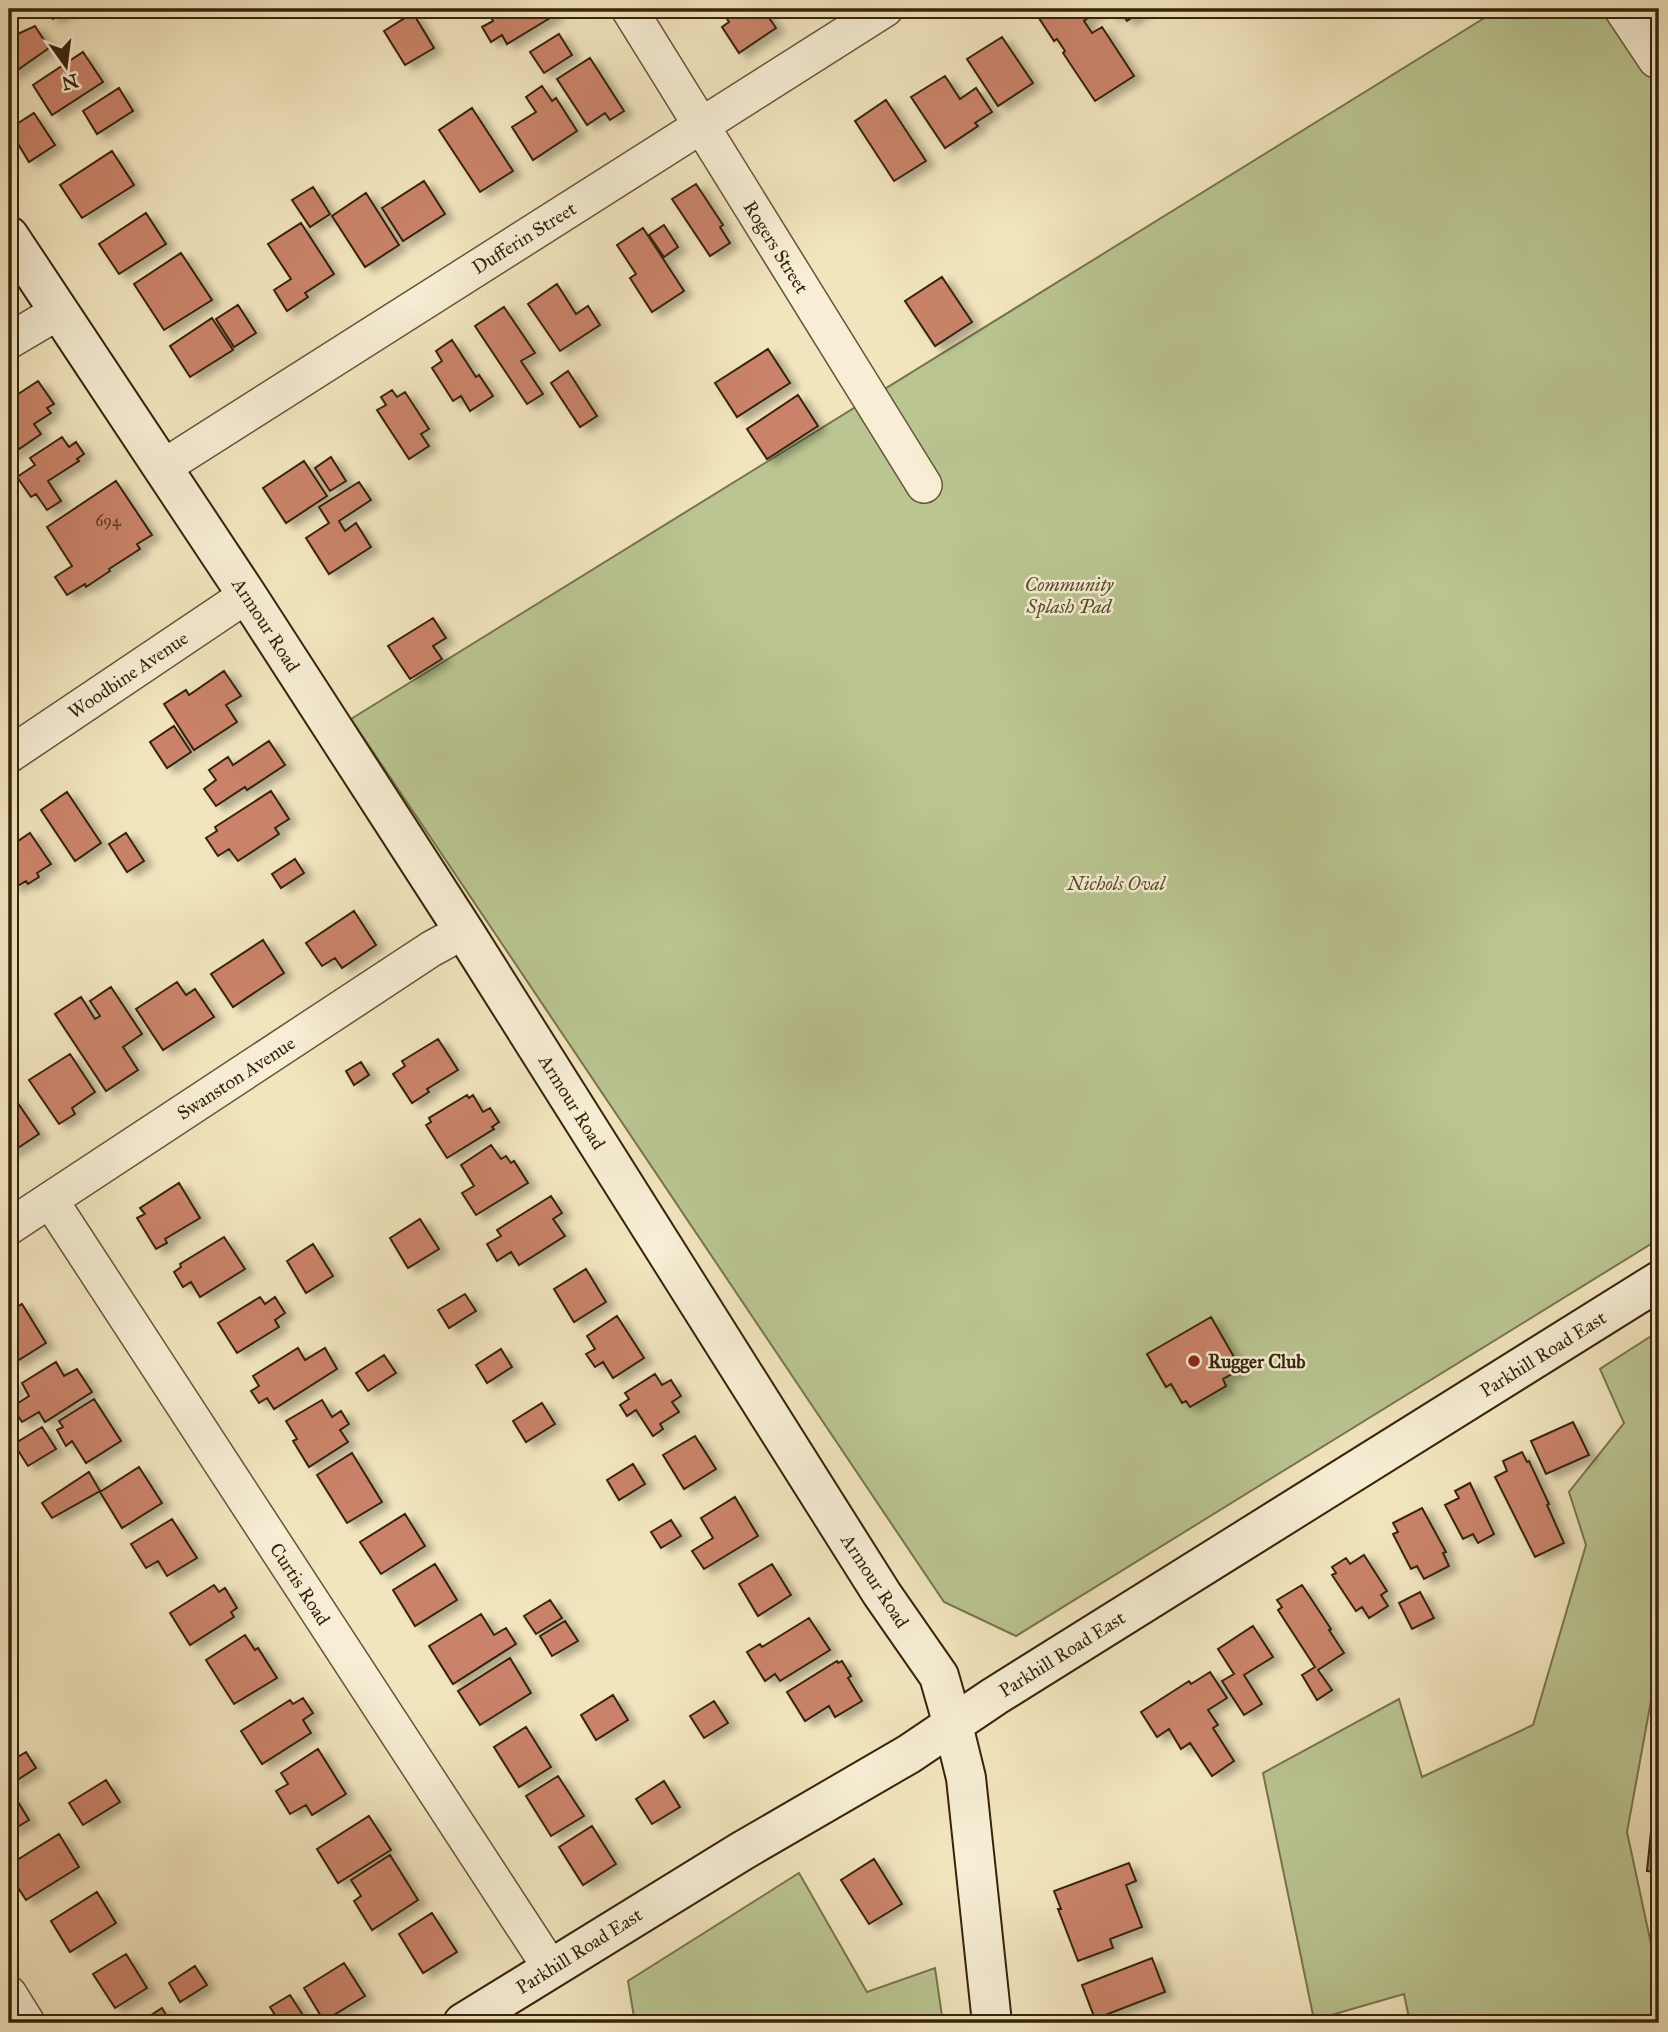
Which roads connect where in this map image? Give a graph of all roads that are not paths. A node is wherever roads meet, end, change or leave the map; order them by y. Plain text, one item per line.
1 (629, 9) edge
2 (885, 9) edge
3 (1622, 9) edge
4 (1656, 60) dead end
5 (702, 124) junction
6 (9, 236) edge
7 (58, 312) junction
8 (9, 341) edge
9 (162, 468) junction
10 (924, 485) dead end
11 (247, 595) junction
12 (9, 755) edge
13 (464, 931) junction
14 (50, 1200) junction
15 (9, 1227) edge
16 (1659, 1281) edge
17 (953, 1725) junction
18 (550, 1967) junction
19 (9, 1994) edge
20 (27, 2023) edge
21 (463, 2023) edge
22 (992, 2023) edge

1 - 5 street, Rogers Street
2 - 5 street, Dufferin Street
3 - 4 street
5 - 9 street, Dufferin Street
5 - 10 street, Rogers Street
6 - 7 main road, Armour Road
7 - 8 street
7 - 9 main road, Armour Road
9 - 11 main road, Armour Road
11 - 12 street, Woodbine Avenue
11 - 13 main road, Armour Road
13 - 14 street, Swanston Avenue
13 - 17 main road, Armour Road
14 - 15 street, Swanston Avenue
14 - 18 street, Curtis Road
16 - 17 main road, Parkhill Road East
17 - 18 main road, Parkhill Road East
17 - 22 main road, Armour Road
18 - 21 main road, Parkhill Road East
19 - 20 street

